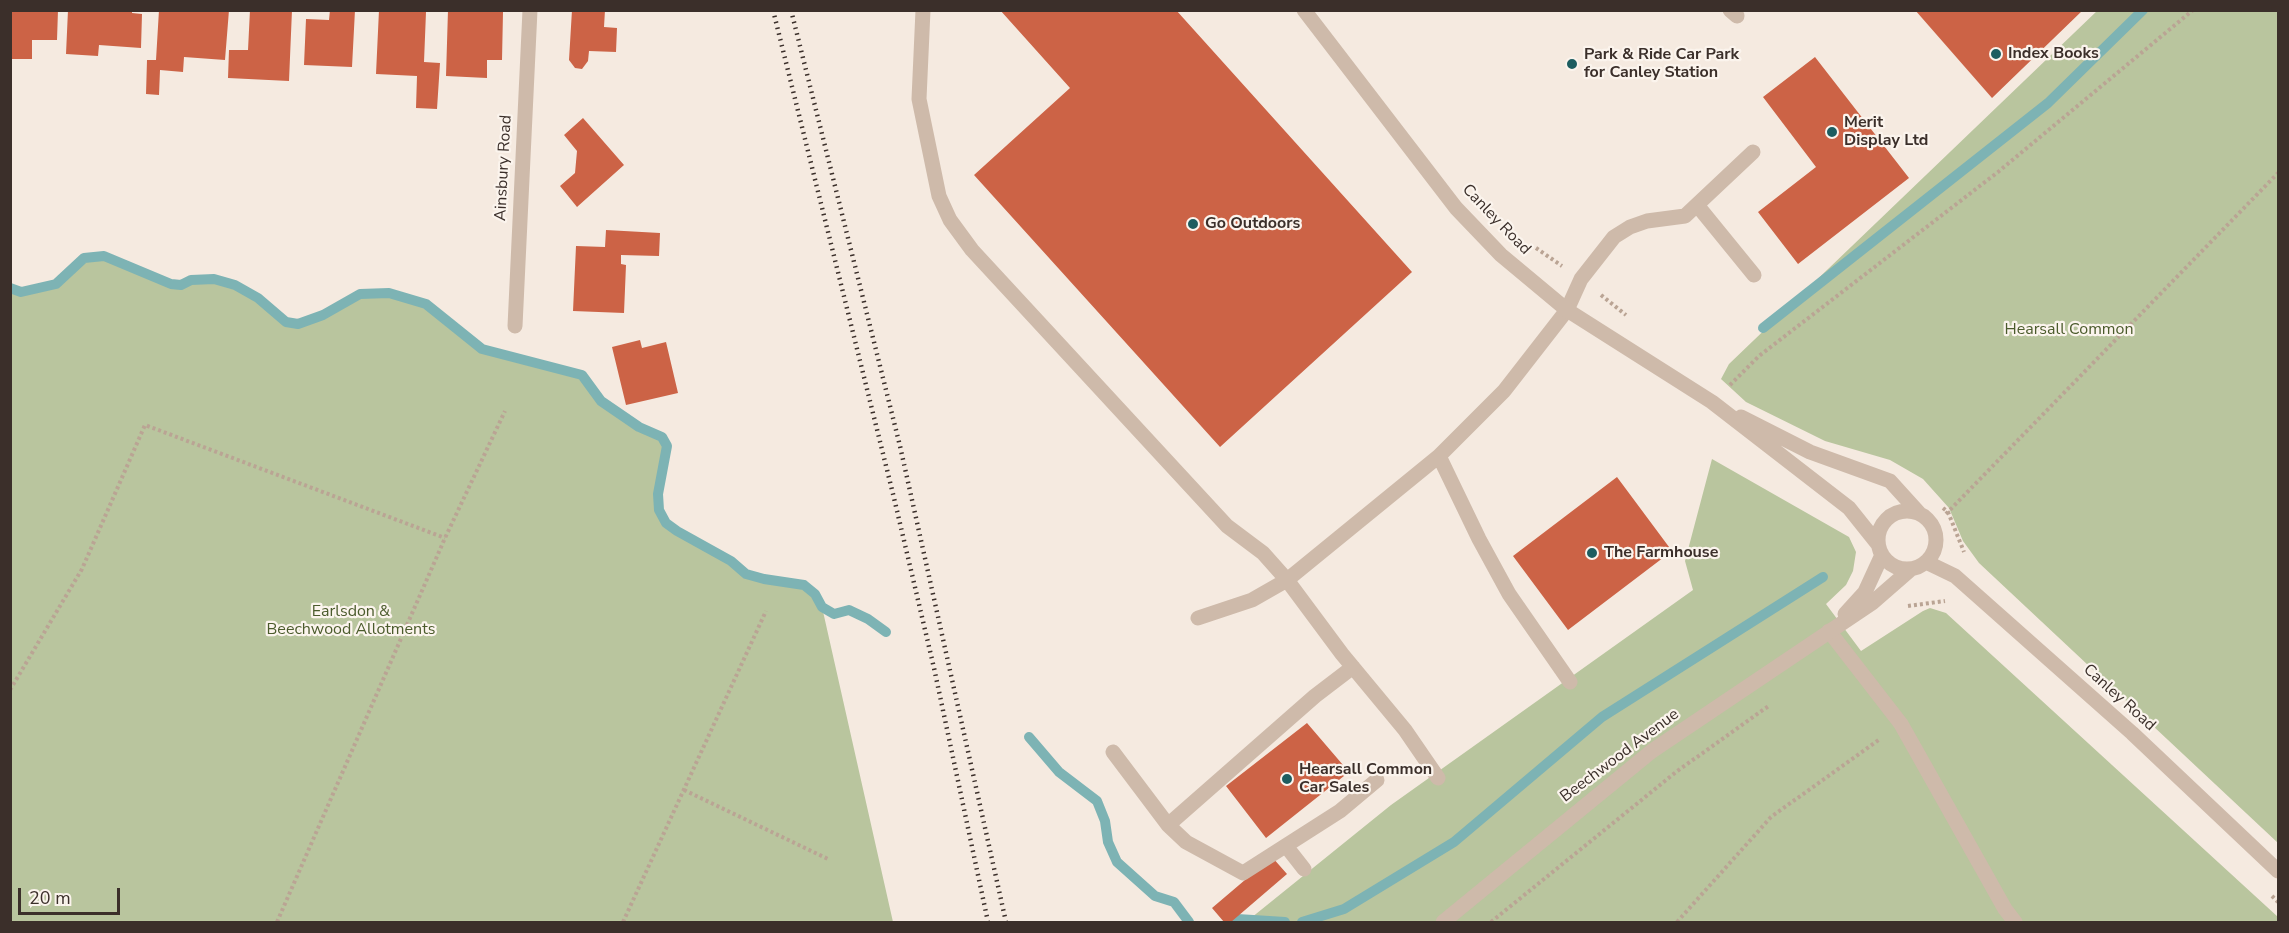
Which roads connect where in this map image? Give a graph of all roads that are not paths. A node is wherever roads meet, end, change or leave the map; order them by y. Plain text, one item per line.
1 (530, 10) edge
2 (923, 10) edge
3 (1304, 10) edge
4 (1753, 152) dead end
5 (1697, 205) junction
6 (1754, 275) dead end
7 (1567, 310) junction
8 (515, 326) dead end
9 (1712, 402) junction
10 (1439, 456) junction
11 (1924, 518) junction
12 (1879, 549) junction
13 (1926, 562) junction
14 (1911, 569) junction
15 (1287, 580) junction
16 (1197, 618) dead end
17 (1829, 632) junction
18 (1353, 667) junction
19 (1570, 682) dead end
20 (1113, 752) dead end
21 (1438, 778) dead end
22 (1377, 780) dead end
23 (1168, 825) junction
24 (1287, 846) junction
25 (1304, 869) dead end
26 (2278, 871) edge
27 (1443, 922) edge
28 (2015, 922) edge

1 - 8 street, Ainsbury Road
2 - 15 street
3 - 7 street, Canley Road
4 - 5 street
5 - 6 street
5 - 7 street
7 - 9 street, Canley Road
7 - 10 street
9 - 11 street, Canley Road
9 - 12 street, Canley Road
10 - 15 street
10 - 19 street
11 - 12 street
11 - 13 street
12 - 14 street
12 - 17 street, Beechwood Avenue
13 - 14 street
13 - 26 street, Canley Road
14 - 17 street, Beechwood Avenue
15 - 16 street
15 - 18 street
17 - 27 street, Beechwood Avenue
17 - 28 street
18 - 21 street
18 - 23 street
20 - 23 street
22 - 24 street
23 - 24 street
24 - 25 street

